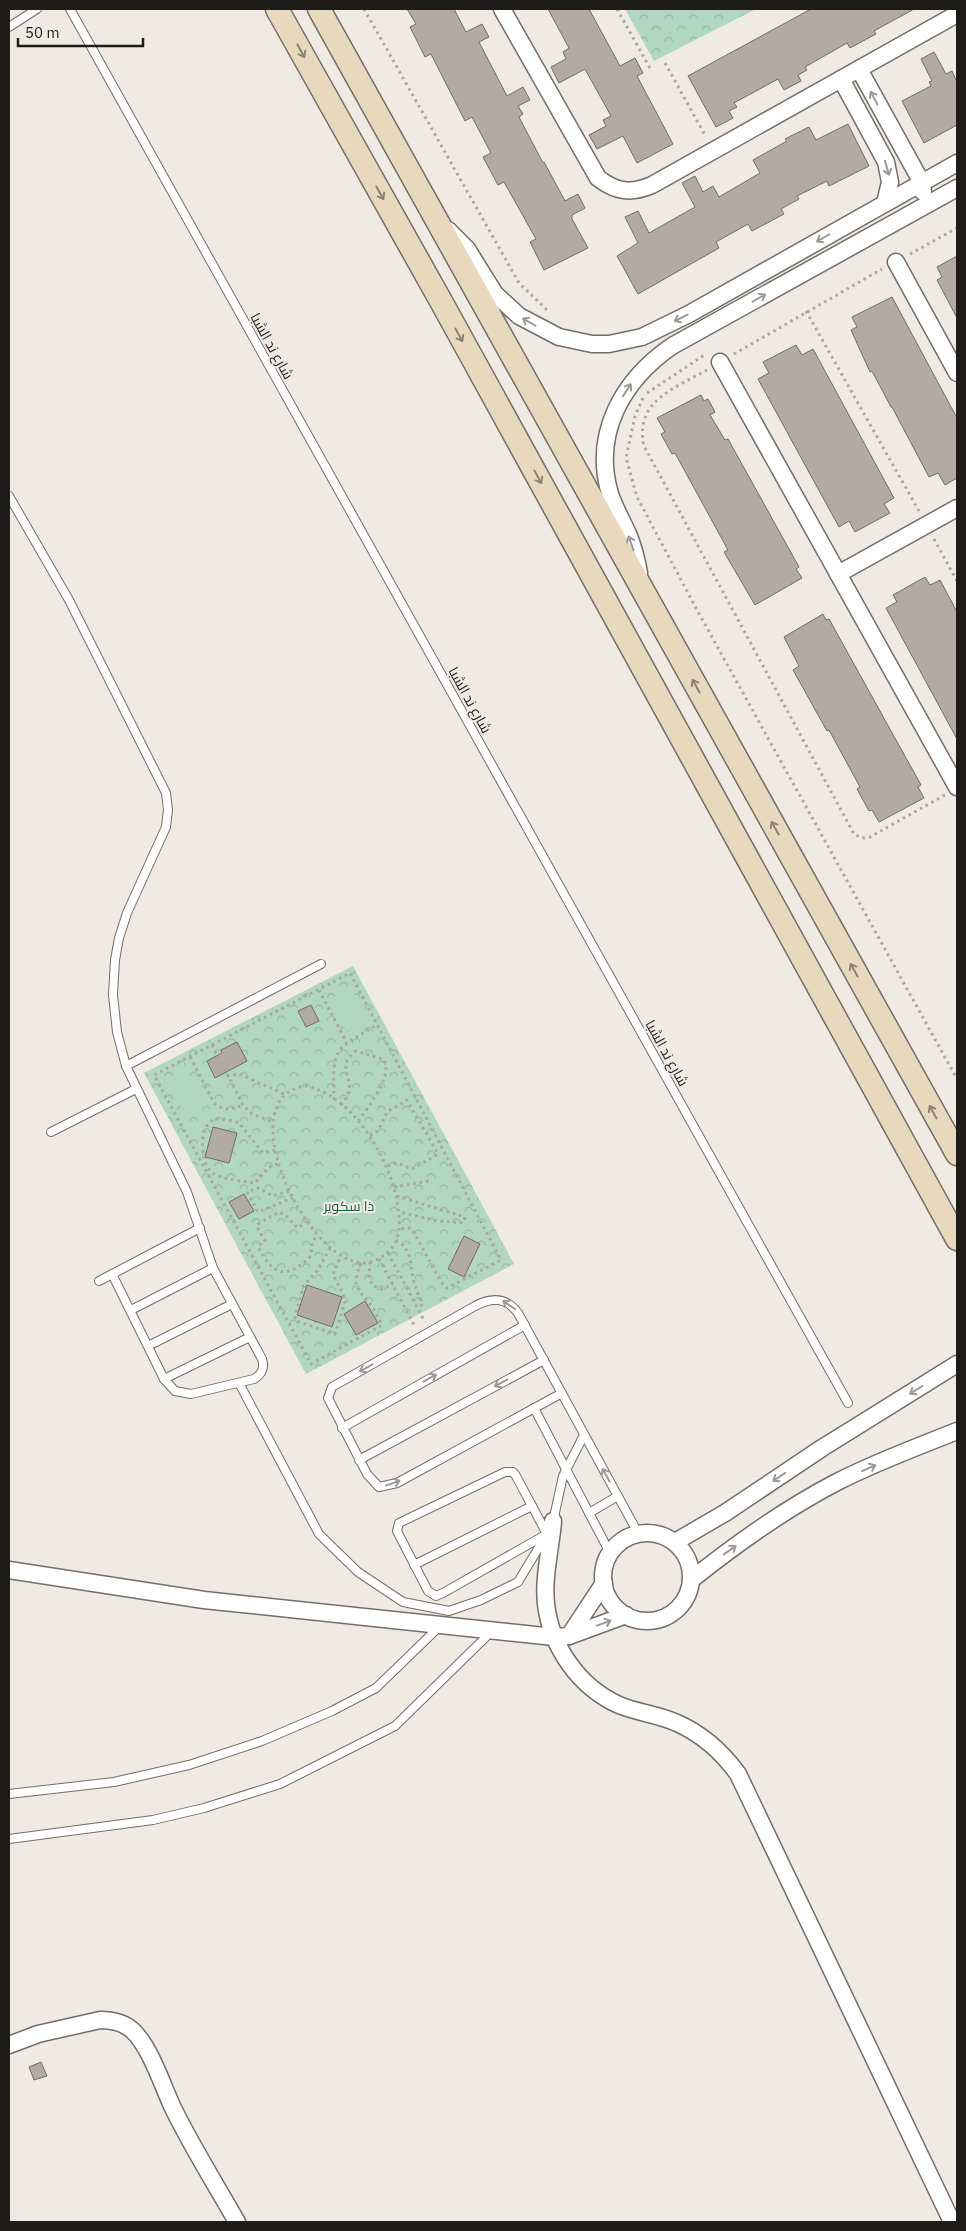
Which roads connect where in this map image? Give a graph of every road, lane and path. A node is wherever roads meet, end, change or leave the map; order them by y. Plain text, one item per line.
1 (37, 9) edge
2 (70, 9) edge
3 (277, 9) edge
4 (319, 9) edge
5 (364, 9) edge
6 (502, 9) edge
7 (617, 9) edge
8 (957, 14) edge
9 (9, 28) edge
10 (665, 63) dead end
11 (859, 69) junction
12 (651, 70) dead end
13 (841, 79) junction
14 (716, 149) junction
15 (957, 163) edge
16 (922, 183) junction
17 (957, 188) edge
18 (885, 202) junction
19 (440, 224) junction
20 (957, 228) edge
21 (838, 253) junction
22 (896, 262) junction
23 (806, 311) junction
24 (554, 316) dead end
25 (699, 332) junction
26 (720, 362) junction
27 (957, 373) edge
28 (9, 496) edge
29 (957, 508) edge
30 (926, 525) junction
31 (838, 574) junction
32 (957, 581) edge
33 (642, 590) junction
34 (953, 790) edge
35 (321, 964) dead end
36 (318, 990) junction
37 (377, 1025) junction
38 (347, 1043) junction
39 (212, 1045) junction
40 (190, 1057) junction
41 (126, 1066) junction
42 (227, 1076) junction
43 (957, 1079) edge
44 (136, 1089) junction
45 (284, 1094) junction
46 (334, 1100) junction
47 (243, 1105) junction
48 (341, 1106) junction
49 (358, 1121) junction
50 (273, 1122) junction
51 (51, 1132) dead end
52 (370, 1135) junction
53 (275, 1150) junction
54 (957, 1154) edge
55 (278, 1164) junction
56 (387, 1166) junction
57 (429, 1181) dead end
58 (394, 1187) junction
59 (289, 1191) junction
60 (397, 1196) junction
61 (292, 1198) junction
62 (399, 1212) junction
63 (307, 1221) junction
64 (200, 1228) junction
65 (400, 1229) junction
66 (317, 1235) junction
67 (396, 1240) junction
68 (957, 1240) edge
69 (330, 1248) junction
70 (388, 1253) junction
71 (341, 1255) junction
72 (379, 1259) junction
73 (370, 1262) junction
74 (361, 1263) junction
75 (213, 1268) junction
76 (112, 1274) junction
77 (99, 1281) dead end
78 (393, 1285) junction
79 (232, 1304) junction
80 (417, 1308) junction
81 (131, 1310) junction
82 (525, 1325) junction
83 (415, 1327) dead end
84 (430, 1331) junction
85 (250, 1337) junction
86 (148, 1346) junction
87 (544, 1360) junction
88 (957, 1364) edge
89 (164, 1379) junction
90 (239, 1383) junction
91 (562, 1393) junction
92 (848, 1403) dead end
93 (534, 1408) junction
94 (342, 1428) junction
95 (957, 1431) edge
96 (584, 1435) junction
97 (360, 1460) junction
98 (566, 1469) junction
99 (618, 1496) junction
100 (532, 1506) junction
101 (589, 1513) junction
102 (550, 1527) junction
103 (638, 1533) junction
104 (675, 1542) junction
105 (610, 1553) junction
106 (414, 1565) junction
107 (9, 1570) edge
108 (691, 1580) junction
109 (604, 1583) junction
110 (626, 1615) junction
111 (440, 1626) junction
112 (491, 1631) junction
113 (562, 1637) junction
114 (9, 1794) edge
115 (9, 1839) edge
116 (9, 2045) edge
117 (238, 2222) edge
118 (952, 2222) edge

1 - 9 lane
2 - 92 lane, شارع ند الشبا
3 -> 68 main road
4 - 19 main road
5 - 24 path
6 - 14 street
7 - 12 path
8 - 11 street
10 - 14 path
11 - 13 street
16 -> 11 street
13 - 14 street
13 -> 18 street
15 - 16 street
16 - 18 street
16 - 21 street
17 - 21 street
18 -> 19 street
19 - 33 main road
20 - 22 path
25 -> 21 street
22 - 23 path
22 - 27 street
23 - 26 path
23 - 30 path
33 -> 25 street
25 - 43 path
26 - 31 street
26 - 34 path
28 - 41 lane
29 - 30 street
30 - 31 street
30 - 32 path
31 - 34 street
54 -> 33 main road
35 - 41 lane
36 - 37 path
36 - 38 path
36 - 39 path
37 - 38 path
37 - 65 path
38 - 46 path
39 - 40 path
39 - 42 path
40 - 47 path
40 - 74 path
41 - 44 lane
42 - 45 path
42 - 47 path
44 - 51 lane
44 - 64 lane
45 - 46 path
45 - 50 path
46 - 48 path
47 - 50 path
48 - 49 path
48 - 49 path
49 - 52 path
50 - 53 path
52 - 56 path
52 - 56 path
53 - 55 path
53 - 55 path
55 - 59 path
56 - 58 path
57 - 58 path
58 - 60 path
59 - 61 path
59 - 61 path
60 - 62 path
60 - 62 path
61 - 63 path
62 - 65 path
63 - 66 path
63 - 66 path
64 - 75 lane
64 - 76 lane
65 - 67 path
66 - 69 path
67 - 70 path
67 - 80 path
69 - 71 path
69 - 71 path
70 - 72 path
70 - 80 path
71 - 74 path
72 - 73 path
72 - 78 path
73 - 74 path
73 - 78 path
75 - 79 lane
75 - 81 lane
76 - 77 lane
76 - 81 lane
78 - 83 path
79 - 85 lane
79 - 86 lane
80 - 84 path
81 - 86 lane
82 -> 84 lane
82 - 87 lane
94 -> 82 lane
84 -> 94 lane
85 - 89 lane
85 - 90 lane
86 - 89 lane
87 - 91 lane
87 -> 97 lane
88 -> 104 street
89 - 90 lane
90 - 102 lane
91 - 93 lane
91 - 96 lane
97 -> 93 lane
93 - 98 lane
94 - 97 lane
108 -> 95 street
96 - 98 lane
99 -> 96 lane
98 - 101 lane
98 - 102 lane
99 - 101 lane
99 - 103 lane
100 - 102 lane
100 - 106 lane
100 - 106 lane
101 - 105 lane
102 - 106 lane
102 - 113 street
103 - 104 street
103 - 105 street
104 - 108 street
105 - 109 street
107 - 111 street
108 - 110 street
109 - 110 street
109 - 113 street
113 -> 110 street
111 - 112 street
111 - 114 lane
112 - 113 street
112 - 115 lane
113 - 118 street
116 - 117 street

